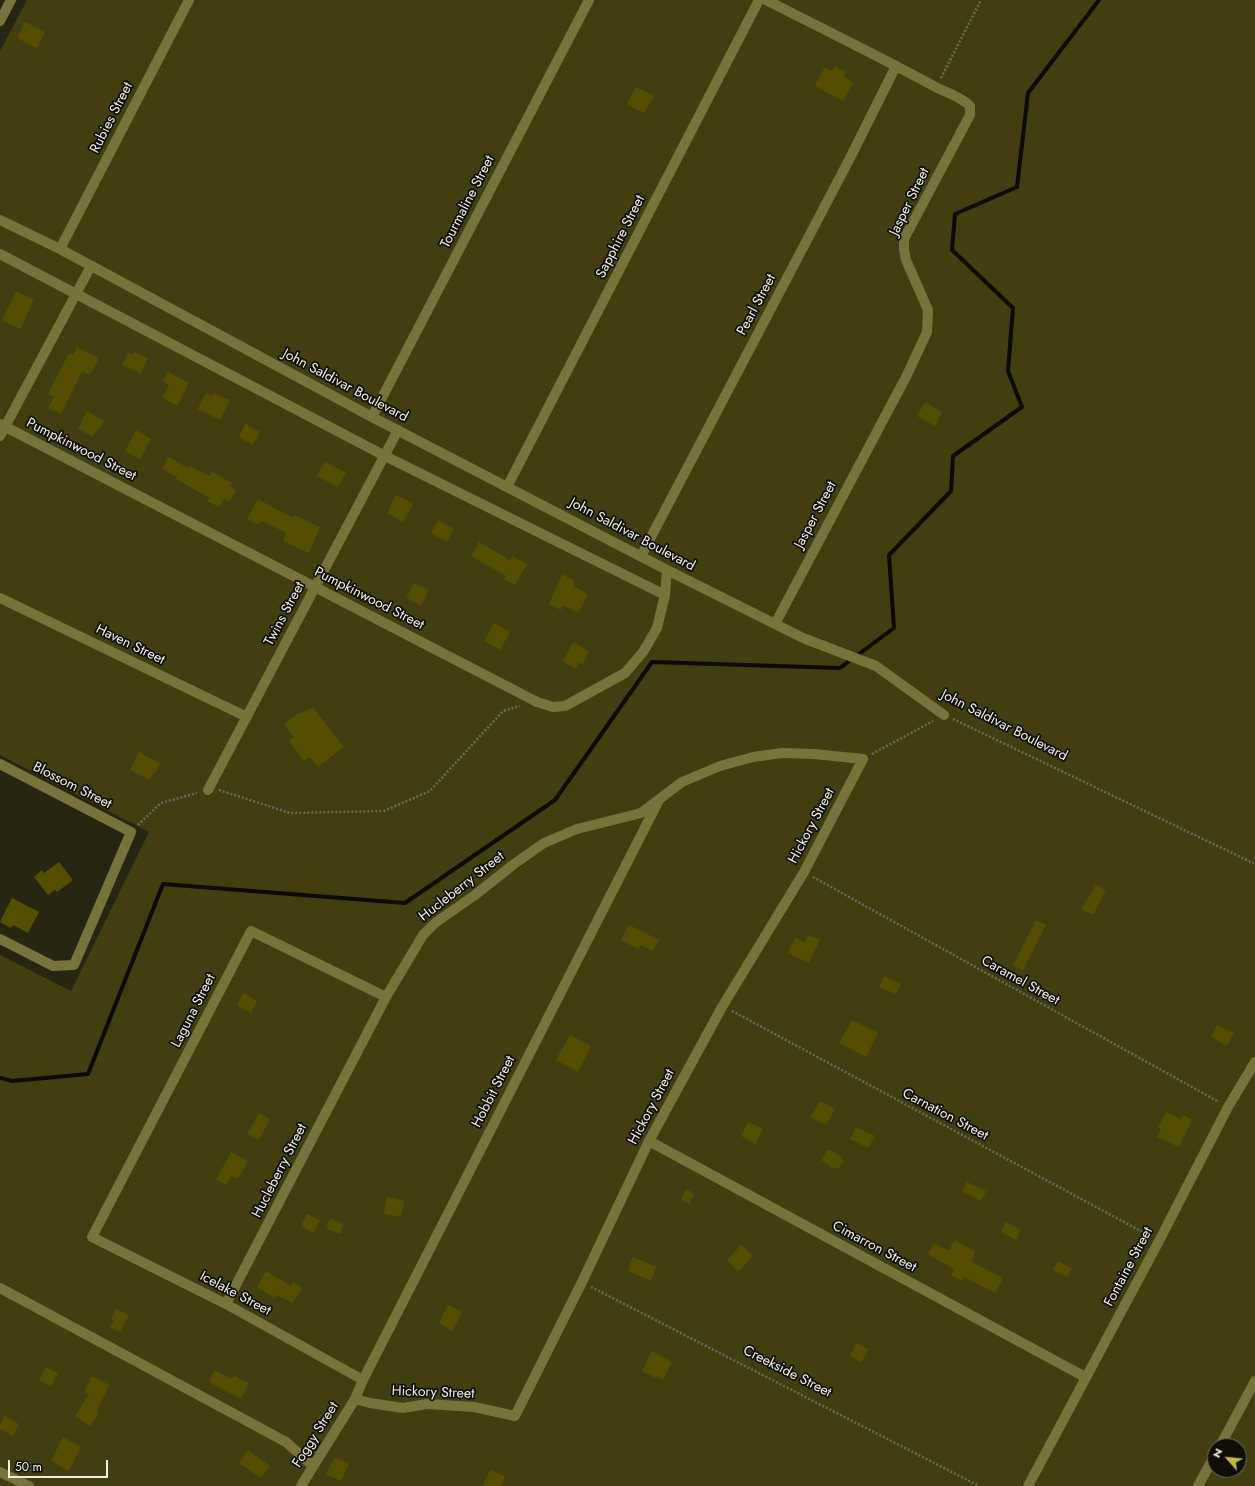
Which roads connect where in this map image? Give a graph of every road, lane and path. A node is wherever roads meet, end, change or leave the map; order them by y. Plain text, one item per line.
1 (11, 0) edge
2 (189, 0) edge
3 (589, 0) edge
4 (759, 0) edge
5 (766, 0) edge
6 (982, 0) edge
7 (0, 21) edge
8 (896, 66) junction
9 (936, 88) junction
10 (0, 220) edge
11 (60, 249) junction
12 (0, 254) edge
13 (91, 266) junction
14 (76, 294) junction
15 (372, 417) junction
16 (3, 425) edge
17 (398, 430) junction
18 (0, 436) edge
19 (385, 456) junction
20 (507, 487) junction
21 (641, 556) junction
22 (667, 570) junction
23 (316, 587) junction
24 (665, 595) junction
25 (0, 598) edge
26 (775, 624) junction
27 (537, 702) junction
28 (944, 715) junction
29 (247, 717) junction
30 (863, 759) junction
31 (0, 764) edge
32 (208, 790) junction
33 (659, 798) junction
34 (131, 832) junction
35 (1255, 864) edge
36 (804, 872) junction
37 (0, 939) edge
38 (386, 997) junction
39 (722, 1006) junction
40 (1255, 1062) edge
41 (1228, 1107) junction
42 (649, 1141) junction
43 (92, 1237) joint
44 (1159, 1241) junction
45 (582, 1282) junction
46 (0, 1288) edge
47 (226, 1304) junction
48 (1085, 1377) junction
49 (363, 1380) junction
50 (1255, 1381) edge
51 (355, 1399) junction
52 (1224, 1438) edge
53 (313, 1466) junction
54 (1207, 1469) edge
55 (0, 1472) edge
56 (1030, 1484) edge
57 (29, 1486) edge
58 (301, 1486) edge
59 (979, 1486) edge
60 (1040, 1486) edge
61 (1198, 1486) edge

1 - 7 street
2 - 11 street, Rubies Street
3 - 15 street, Tourmaline Street
4 - 20 street, Sapphire Street
5 - 8 street, Jasper Street
6 - 9 path
8 - 9 street, Jasper Street
8 - 21 street, Pearl Street
9 - 26 street, Jasper Street
10 - 11 street, John Saldivar Boulevard
11 - 13 street, John Saldivar Boulevard
12 - 14 street
13 - 14 street
13 - 15 street, John Saldivar Boulevard
14 - 16 street
14 - 19 street
15 - 17 street, John Saldivar Boulevard
16 - 18 street
16 - 23 street, Pumpkinwood Street
17 - 19 street, Twins Street
17 - 20 street, John Saldivar Boulevard
19 - 23 street, Twins Street
19 - 24 street
20 - 21 street, John Saldivar Boulevard
21 - 22 street, John Saldivar Boulevard
22 - 24 street, Pumpkinwood Street
22 - 26 street, John Saldivar Boulevard
23 - 27 street, Pumpkinwood Street
23 - 29 street, Twins Street
24 - 27 street, Pumpkinwood Street
25 - 29 street, Haven Street
26 - 28 street, John Saldivar Boulevard
27 - 32 path
28 - 30 path
28 - 35 path, John Saldivar Boulevard
29 - 32 street, Twins Street
30 - 33 street, Hucleberry Street
30 - 36 street, Hickory Street
31 - 34 street, Blossom Street
32 - 34 path
33 - 38 street, Hucleberry Street
33 - 49 street, Hobbit Street
34 - 37 street
36 - 39 street, Hickory Street
36 - 41 path, Caramel Street
38 - 43 street, Laguna Street
38 - 47 street, Hucleberry Street
39 - 42 street, Hickory Street
39 - 44 path, Carnation Street
40 - 41 street, Fontaine Street
41 - 44 street, Fontaine Street
42 - 45 street, Hickory Street
42 - 48 street, Cimarron Street
43 - 47 street, Icelake Street
44 - 48 street, Fontaine Street
45 - 51 street, Hickory Street
45 - 59 path, Creekside Street
46 - 53 street
47 - 49 street, Icelake Street
48 - 56 street, Fontaine Street
49 - 51 street, Hobbit Street
50 - 52 street
51 - 53 street, Foggy Street
53 - 58 street, Foggy Street
54 - 61 street
55 - 57 street
56 - 60 street

